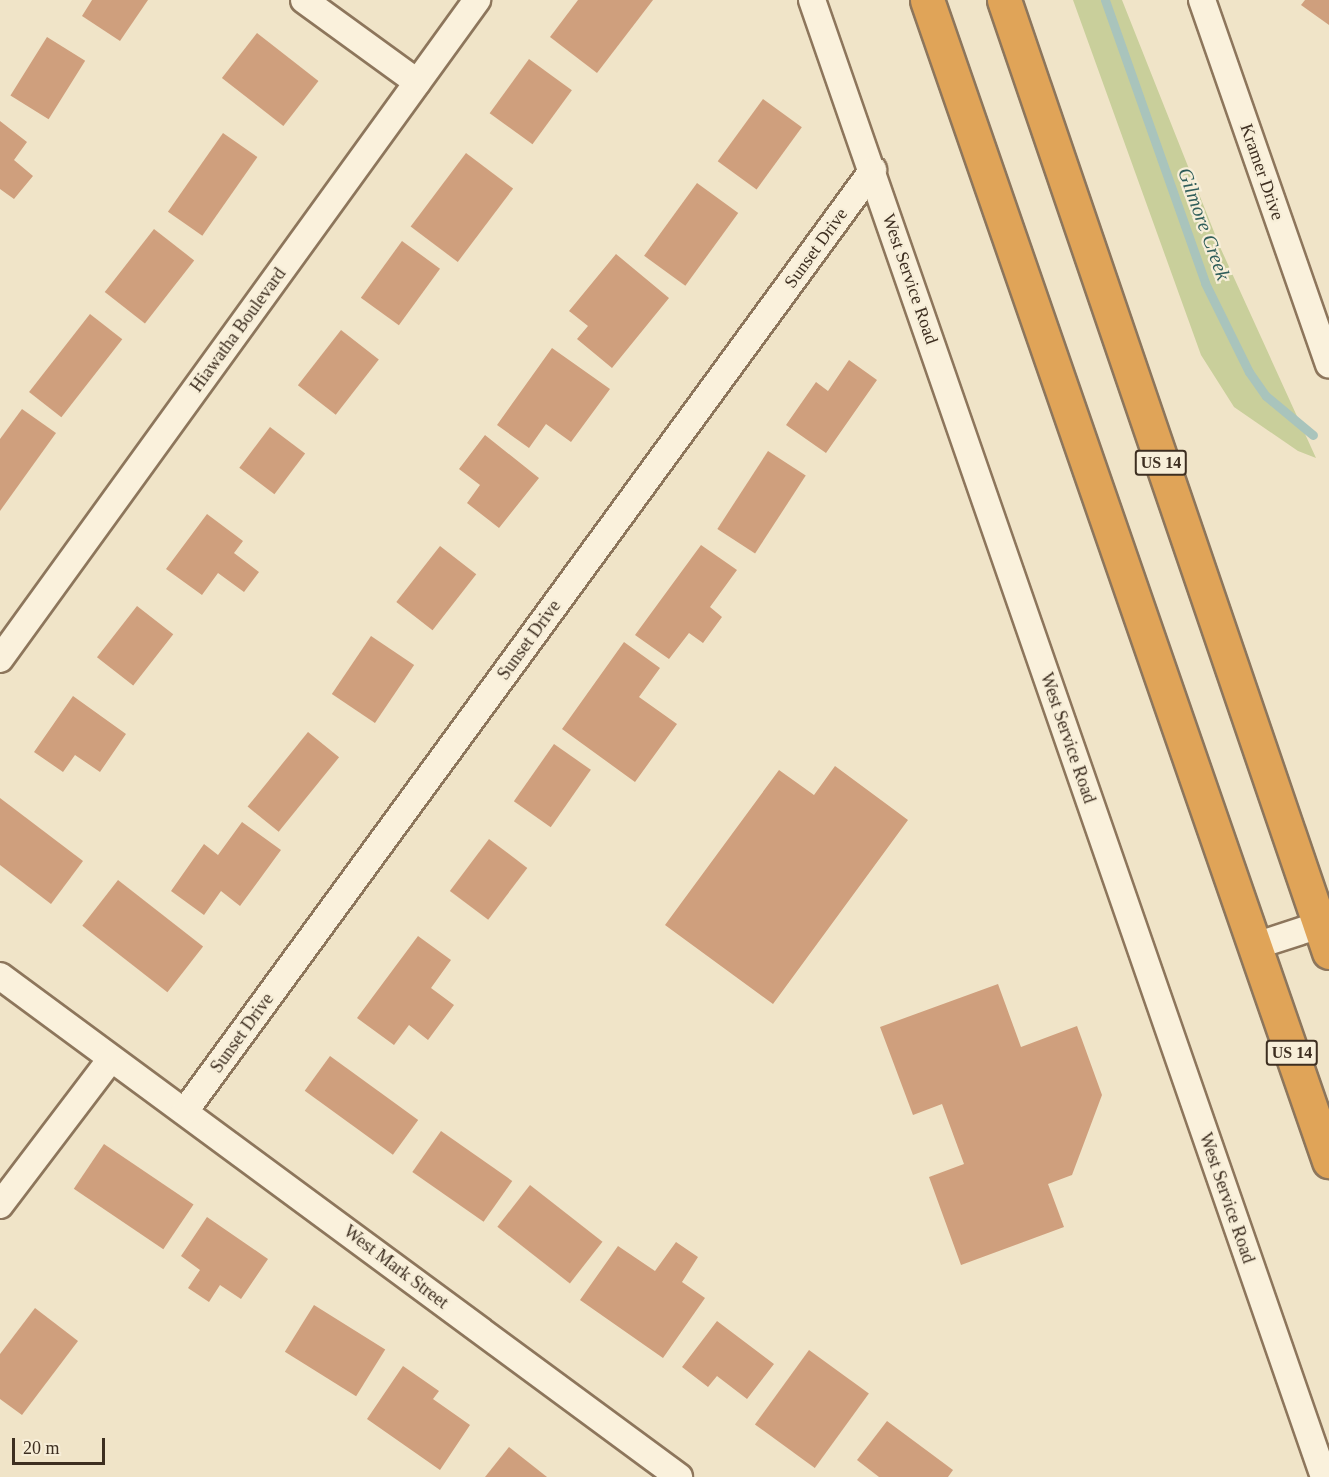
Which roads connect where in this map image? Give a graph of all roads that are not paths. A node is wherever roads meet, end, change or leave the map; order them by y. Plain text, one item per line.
1 (304, 0) edge
2 (477, 0) edge
3 (812, 0) edge
4 (927, 0) edge
5 (1004, 0) edge
6 (1202, 0) edge
7 (417, 82) junction
8 (873, 170) junction
9 (1324, 336) edge
10 (1329, 364) edge
11 (0, 659) edge
12 (1326, 933) edge
13 (1255, 946) junction
14 (0, 976) edge
15 (111, 1059) junction
16 (185, 1111) junction
17 (1329, 1161) edge
18 (0, 1205) edge
19 (679, 1477) edge
20 (1324, 1477) edge

1 - 7 street
2 - 7 street, Hiawatha Boulevard
3 - 8 street, West Service Road
4 - 13 highway
5 - 12 highway, US 14
6 - 9 street, Kramer Drive
7 - 11 street, Hiawatha Boulevard
8 - 16 street, Sunset Drive
8 - 20 street, West Service Road
9 - 10 street, Kramer Drive
12 - 13 street
13 - 17 highway, US 14
14 - 15 street
15 - 16 street, West Mark Street
15 - 18 street
16 - 19 street, West Mark Street

